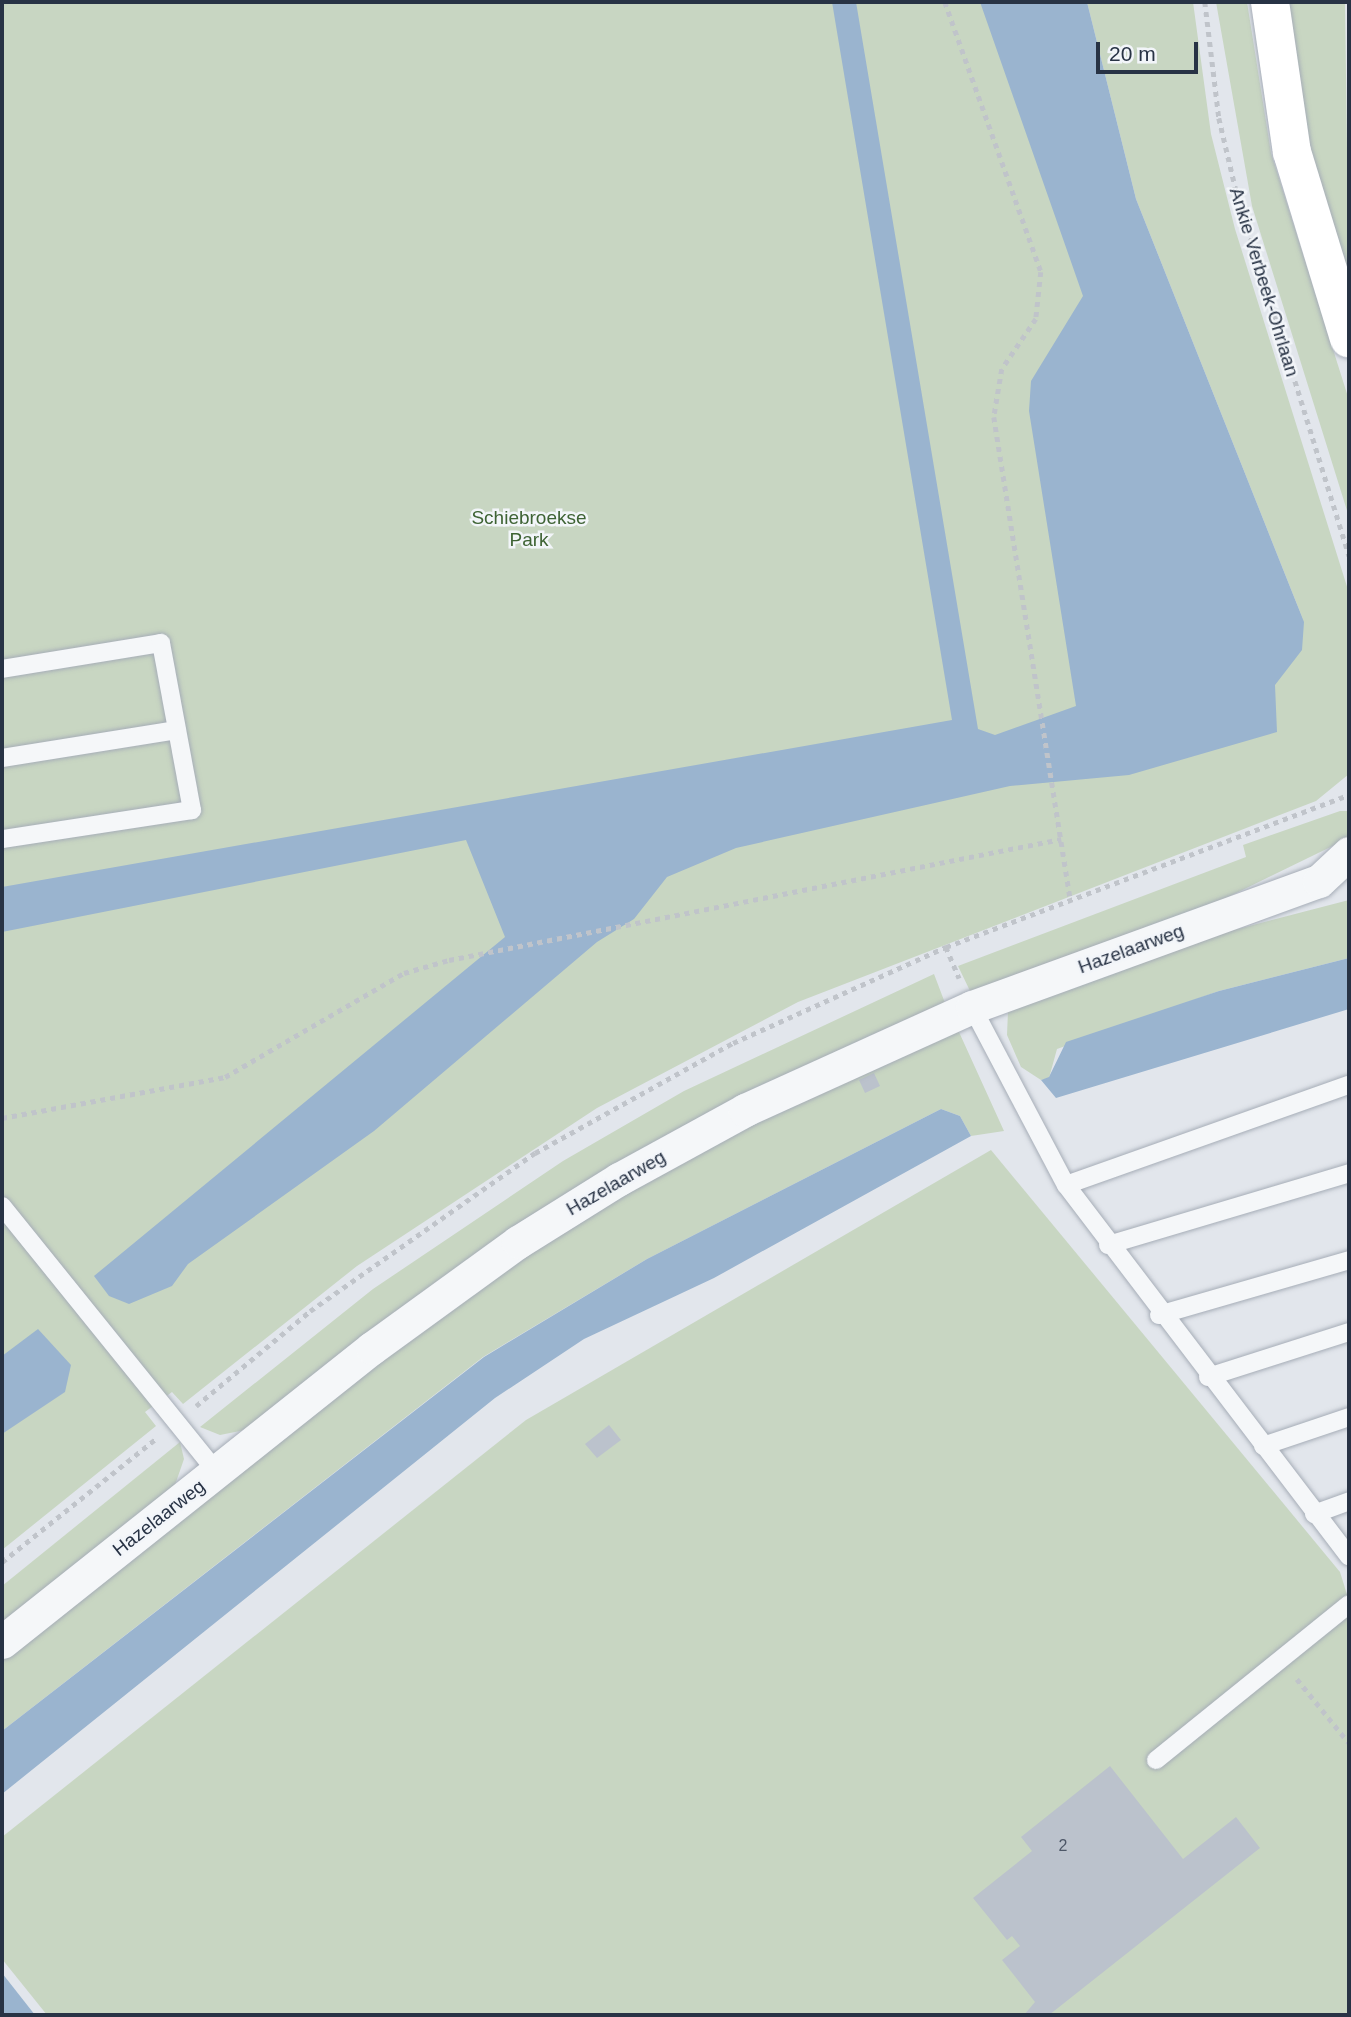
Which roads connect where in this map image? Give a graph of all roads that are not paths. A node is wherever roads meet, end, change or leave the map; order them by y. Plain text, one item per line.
1 (1270, 2) edge
2 (1349, 339) edge
3 (2, 668) edge
4 (177, 730) junction
5 (2, 758) edge
6 (2, 839) edge
7 (1349, 853) edge
8 (1334, 882) edge
9 (972, 1007) junction
10 (1349, 1085) edge
11 (1349, 1173) edge
12 (1066, 1185) junction
13 (2, 1206) edge
14 (1108, 1245) junction
15 (1349, 1260) edge
16 (1159, 1315) junction
17 (1349, 1332) edge
18 (1208, 1377) junction
19 (1349, 1417) edge
20 (1263, 1446) junction
21 (217, 1472) junction
22 (1349, 1501) edge
23 (1314, 1514) junction
24 (1349, 1557) edge
25 (1349, 1604) edge
26 (2, 1642) edge
27 (1156, 1760) dead end

1 - 2 main road
3 - 4 lane
4 - 5 lane
4 - 6 lane
7 - 8 street, Hazelaarweg
8 - 9 street, Hazelaarweg
9 - 12 lane
9 - 21 street, Hazelaarweg
10 - 12 lane
11 - 14 lane
12 - 14 lane
13 - 21 lane
14 - 16 lane
15 - 16 lane
16 - 18 lane
17 - 18 lane
18 - 20 lane
19 - 20 lane
20 - 23 lane
21 - 26 street, Hazelaarweg
22 - 23 lane
23 - 24 lane
25 - 27 lane

